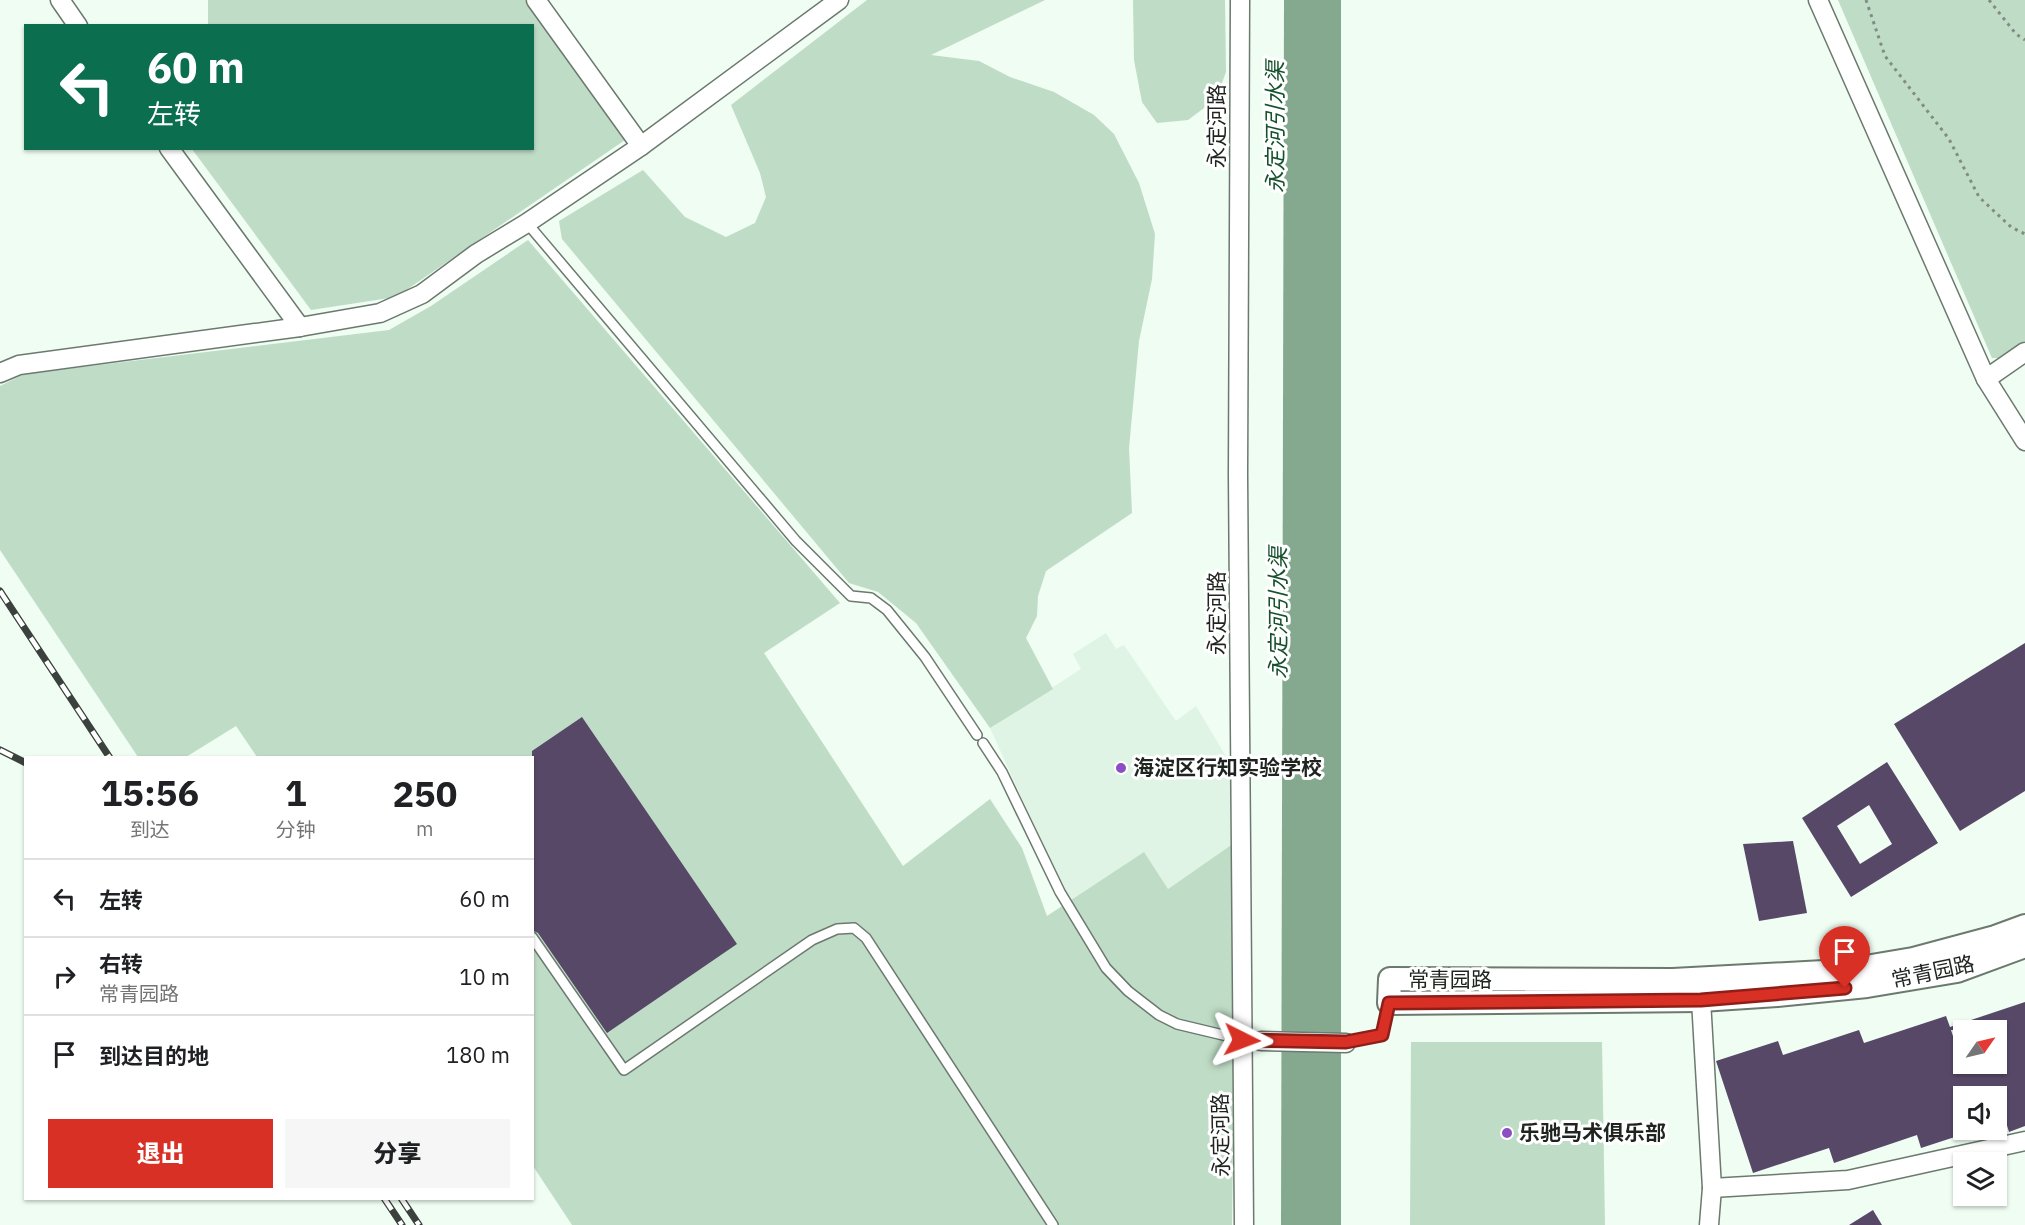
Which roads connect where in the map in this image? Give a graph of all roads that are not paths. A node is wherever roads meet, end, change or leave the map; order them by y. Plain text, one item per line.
1 (60, 0) edge
2 (536, 0) edge
3 (839, 0) edge
4 (1240, 0) edge
5 (1818, 0) edge
6 (77, 24) edge
7 (641, 146) junction
8 (170, 150) edge
9 (527, 223) junction
10 (300, 327) junction
11 (2025, 352) edge
12 (0, 373) edge
13 (1986, 379) junction
14 (2025, 441) edge
15 (2025, 926) edge
16 (534, 940) edge
17 (2025, 946) edge
18 (1701, 1000) junction
19 (1389, 1003) junction
20 (1242, 1040) junction
21 (1261, 1041) joint
22 (1346, 1042) joint
23 (2025, 1141) edge
24 (1712, 1188) junction
25 (1053, 1225) edge
26 (1244, 1225) edge
27 (1709, 1225) edge

1 - 6 street
2 - 7 street
3 - 7 street
4 - 20 street, 永定河路
5 - 13 street
7 - 9 street
8 - 10 street
9 - 10 street
9 - 20 lane
10 - 12 street
11 - 13 street
13 - 14 street
15 - 19 street, 常青园路
16 - 25 lane
17 - 18 street, 常青园路
18 - 19 street, 常青园路
18 - 24 street
19 - 22 lane
20 - 21 lane
20 - 26 street, 永定河路
21 - 22 street
23 - 24 street
24 - 27 street

